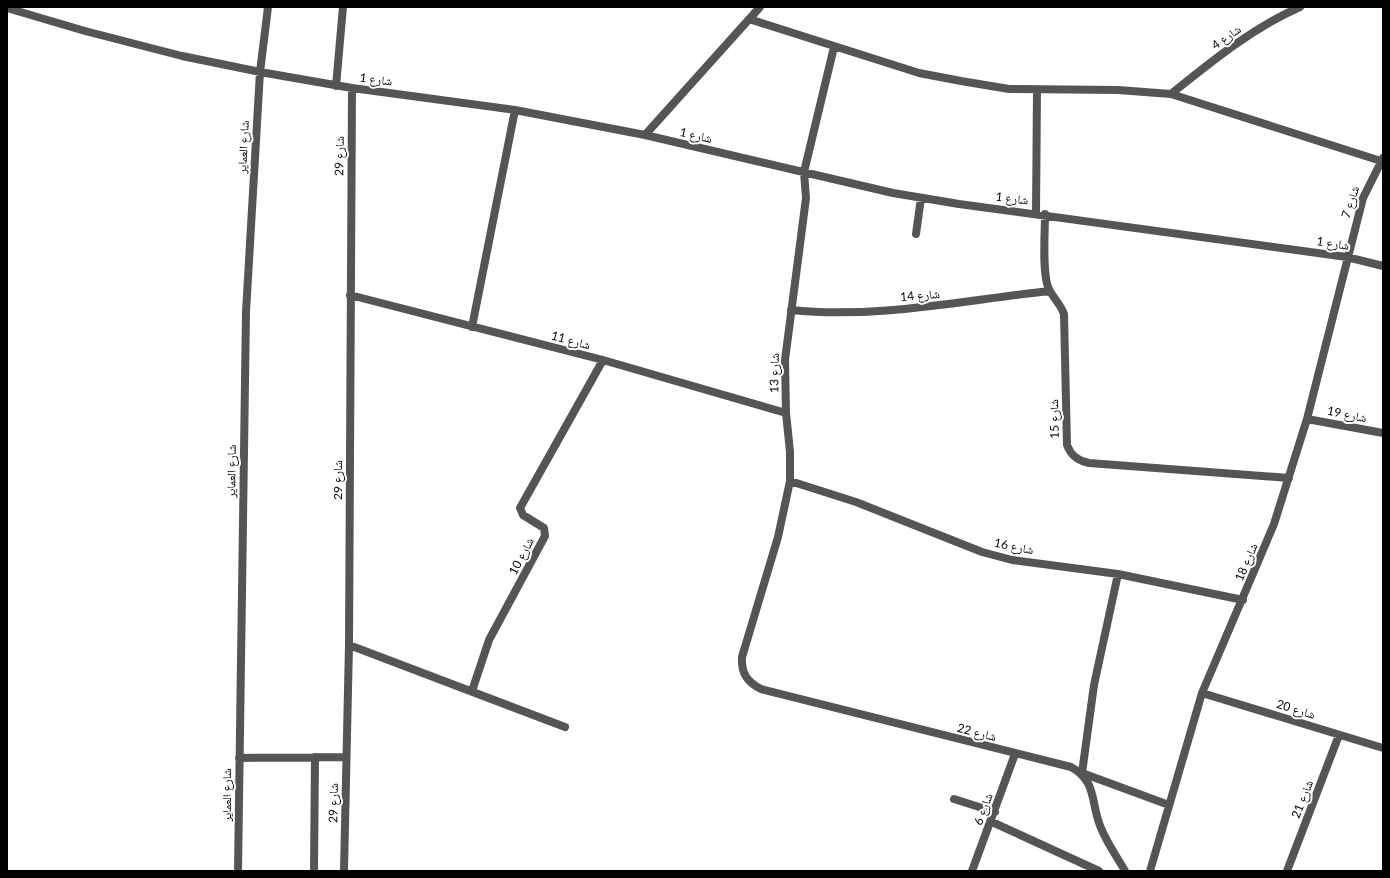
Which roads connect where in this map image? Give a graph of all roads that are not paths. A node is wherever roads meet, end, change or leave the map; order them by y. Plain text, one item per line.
1 (268, 7) edge
2 (343, 7) edge
3 (760, 7) edge
4 (1300, 7) edge
5 (7, 8) edge
6 (749, 19) junction
7 (834, 47) junction
8 (260, 72) junction
9 (336, 86) junction
10 (352, 88) junction
11 (1037, 90) junction
12 (1171, 94) junction
13 (515, 110) junction
14 (645, 135) junction
15 (1382, 159) edge
16 (804, 172) junction
17 (921, 198) junction
18 (1036, 213) junction
19 (1045, 214) junction
20 (916, 234) dead end
21 (1347, 257) junction
22 (1383, 266) edge
23 (1050, 291) junction
24 (350, 294) junction
25 (791, 310) junction
26 (472, 326) junction
27 (603, 360) junction
28 (786, 413) junction
29 (1307, 419) junction
30 (1383, 433) edge
31 (1289, 478) junction
32 (790, 481) junction
33 (1118, 574) junction
34 (1243, 600) junction
35 (348, 645) junction
36 (761, 690) joint
37 (472, 691) junction
38 (1202, 693) junction
39 (566, 727) dead end
40 (1339, 735) junction
41 (1383, 748) edge
42 (1015, 754) junction
43 (315, 757) junction
44 (346, 757) junction
45 (239, 758) junction
46 (1082, 773) junction
47 (954, 799) dead end
48 (1169, 805) junction
49 (995, 812) junction
50 (992, 822) junction
51 (238, 871) edge
52 (314, 871) edge
53 (344, 871) edge
54 (972, 871) edge
55 (1099, 871) edge
56 (1125, 871) edge
57 (1150, 871) edge
58 (1287, 871) edge

1 - 8 street, شارع العماير
2 - 9 street
3 - 6 street
4 - 12 street, شارع 4
5 - 8 street, شارع 1
6 - 7 street
6 - 14 street
7 - 11 street
7 - 16 street, شارع 13
8 - 9 street, شارع 1
8 - 45 street, شارع العماير
9 - 10 street, شارع 1
10 - 13 street, شارع 1
10 - 24 street, شارع 29
11 - 12 street
11 - 18 street
12 - 15 street
13 - 14 street, شارع 1
13 - 26 street
14 - 16 street, شارع 1
15 - 21 street, شارع 7
16 - 17 street, شارع 1
16 - 25 street, شارع 13
17 - 18 street, شارع 1
17 - 20 street
18 - 19 street, شارع 1
19 - 21 street, شارع 1
19 - 23 street, شارع 15
21 - 22 street, شارع 1
21 - 29 street, شارع 18
23 - 25 street, شارع 14
23 - 31 street, شارع 15
24 - 26 street, شارع 11
24 - 35 street, شارع 29
25 - 28 street, شارع 13
26 - 27 street, شارع 11
27 - 28 street, شارع 11
27 - 37 street, شارع 10
28 - 32 street, شارع 13
29 - 30 street, شارع 19
29 - 31 street, شارع 18
31 - 34 street, شارع 18
32 - 33 street, شارع 16
32 - 36 street, شارع 13
33 - 34 street, شارع 16
33 - 46 street
34 - 38 street, شارع 18
35 - 37 street
35 - 44 street, شارع 29
36 - 42 street, شارع 22
37 - 39 street
38 - 40 street, شارع 20
38 - 48 street, شارع 18
40 - 41 street, شارع 20
40 - 58 street, شارع 21
42 - 46 street, شارع 22
42 - 49 street, شارع 6
43 - 44 street
43 - 45 street
43 - 52 street
44 - 53 street, شارع 29
45 - 51 street, شارع العماير
46 - 48 street, شارع 22
46 - 56 street
47 - 49 street
48 - 57 street, شارع 18
49 - 50 street, شارع 6
50 - 54 street, شارع 6
50 - 55 street

